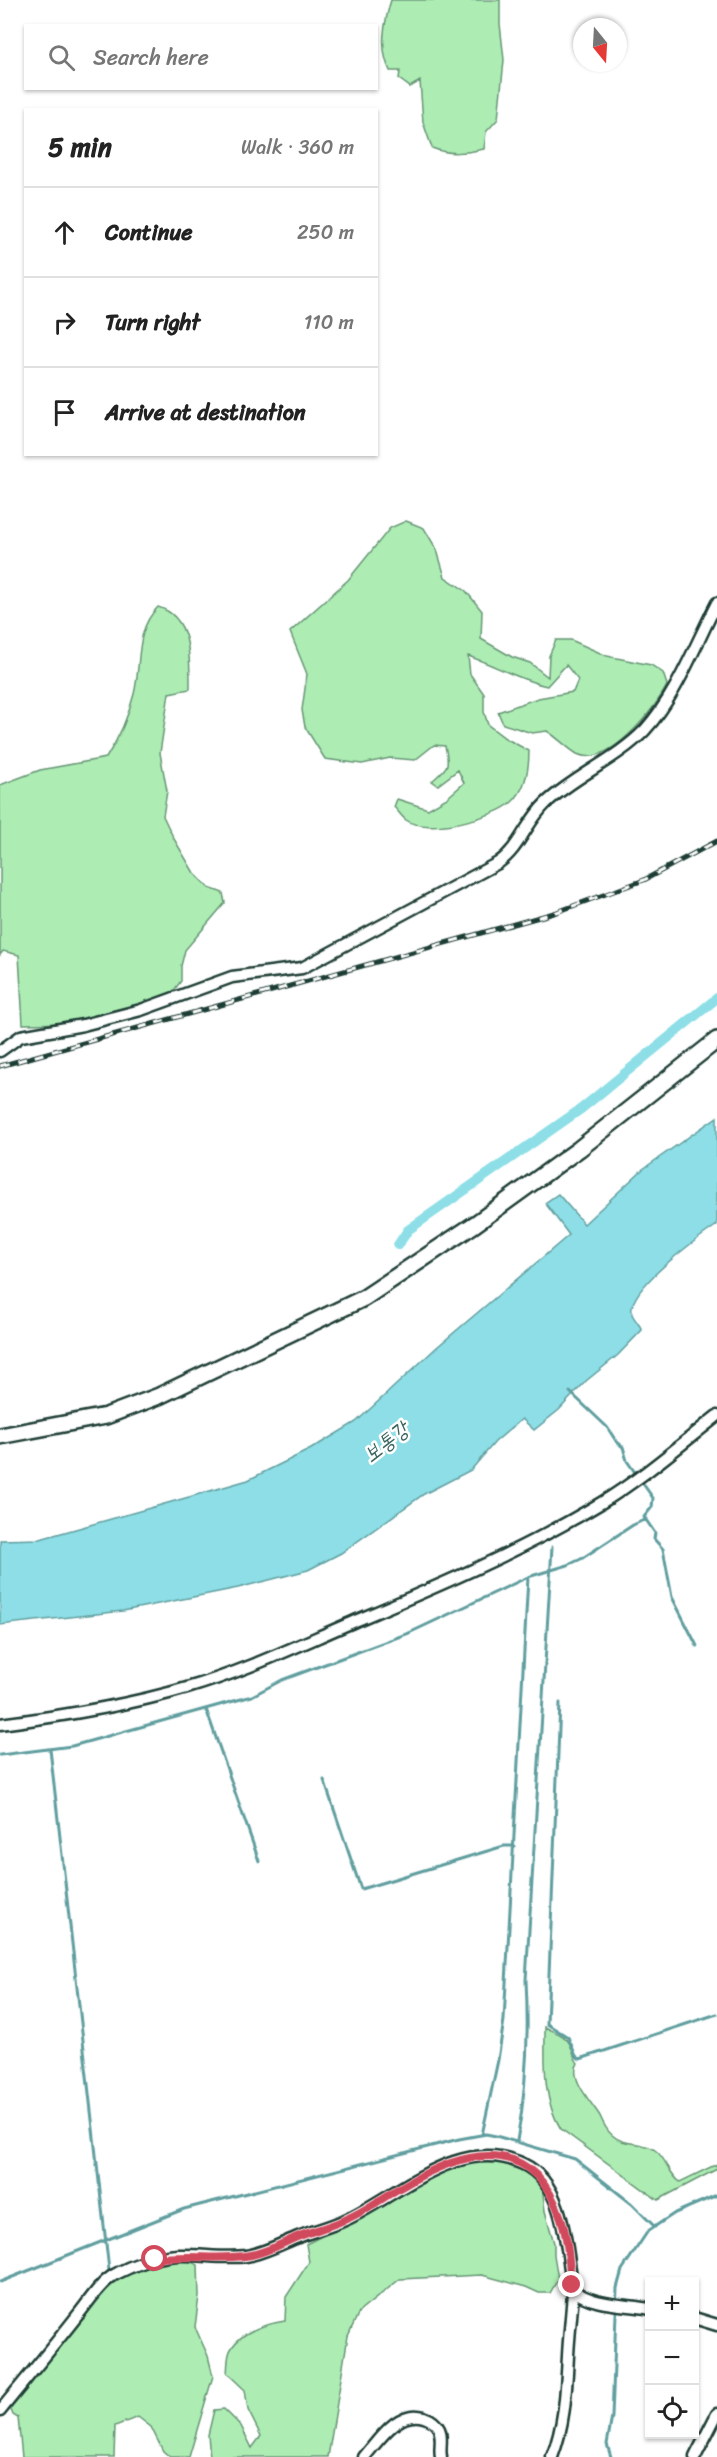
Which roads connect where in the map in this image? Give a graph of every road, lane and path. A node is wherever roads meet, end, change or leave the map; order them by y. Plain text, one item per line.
1 (717, 603) edge
2 (717, 1040) edge
3 (0, 1051) edge
4 (717, 1416) edge
5 (0, 1436) edge
6 (0, 1724) edge
7 (573, 2290) junction
8 (645, 2308) edge
9 (699, 2320) edge
10 (717, 2325) edge
11 (0, 2411) edge
12 (717, 2414) edge
13 (364, 2457) edge
14 (441, 2457) edge
15 (552, 2457) edge
16 (694, 2457) edge

1 - 3 street
2 - 5 main road
4 - 6 street
7 - 8 street
7 - 11 street
7 - 15 street
9 - 10 street
12 - 16 street
13 - 14 street

